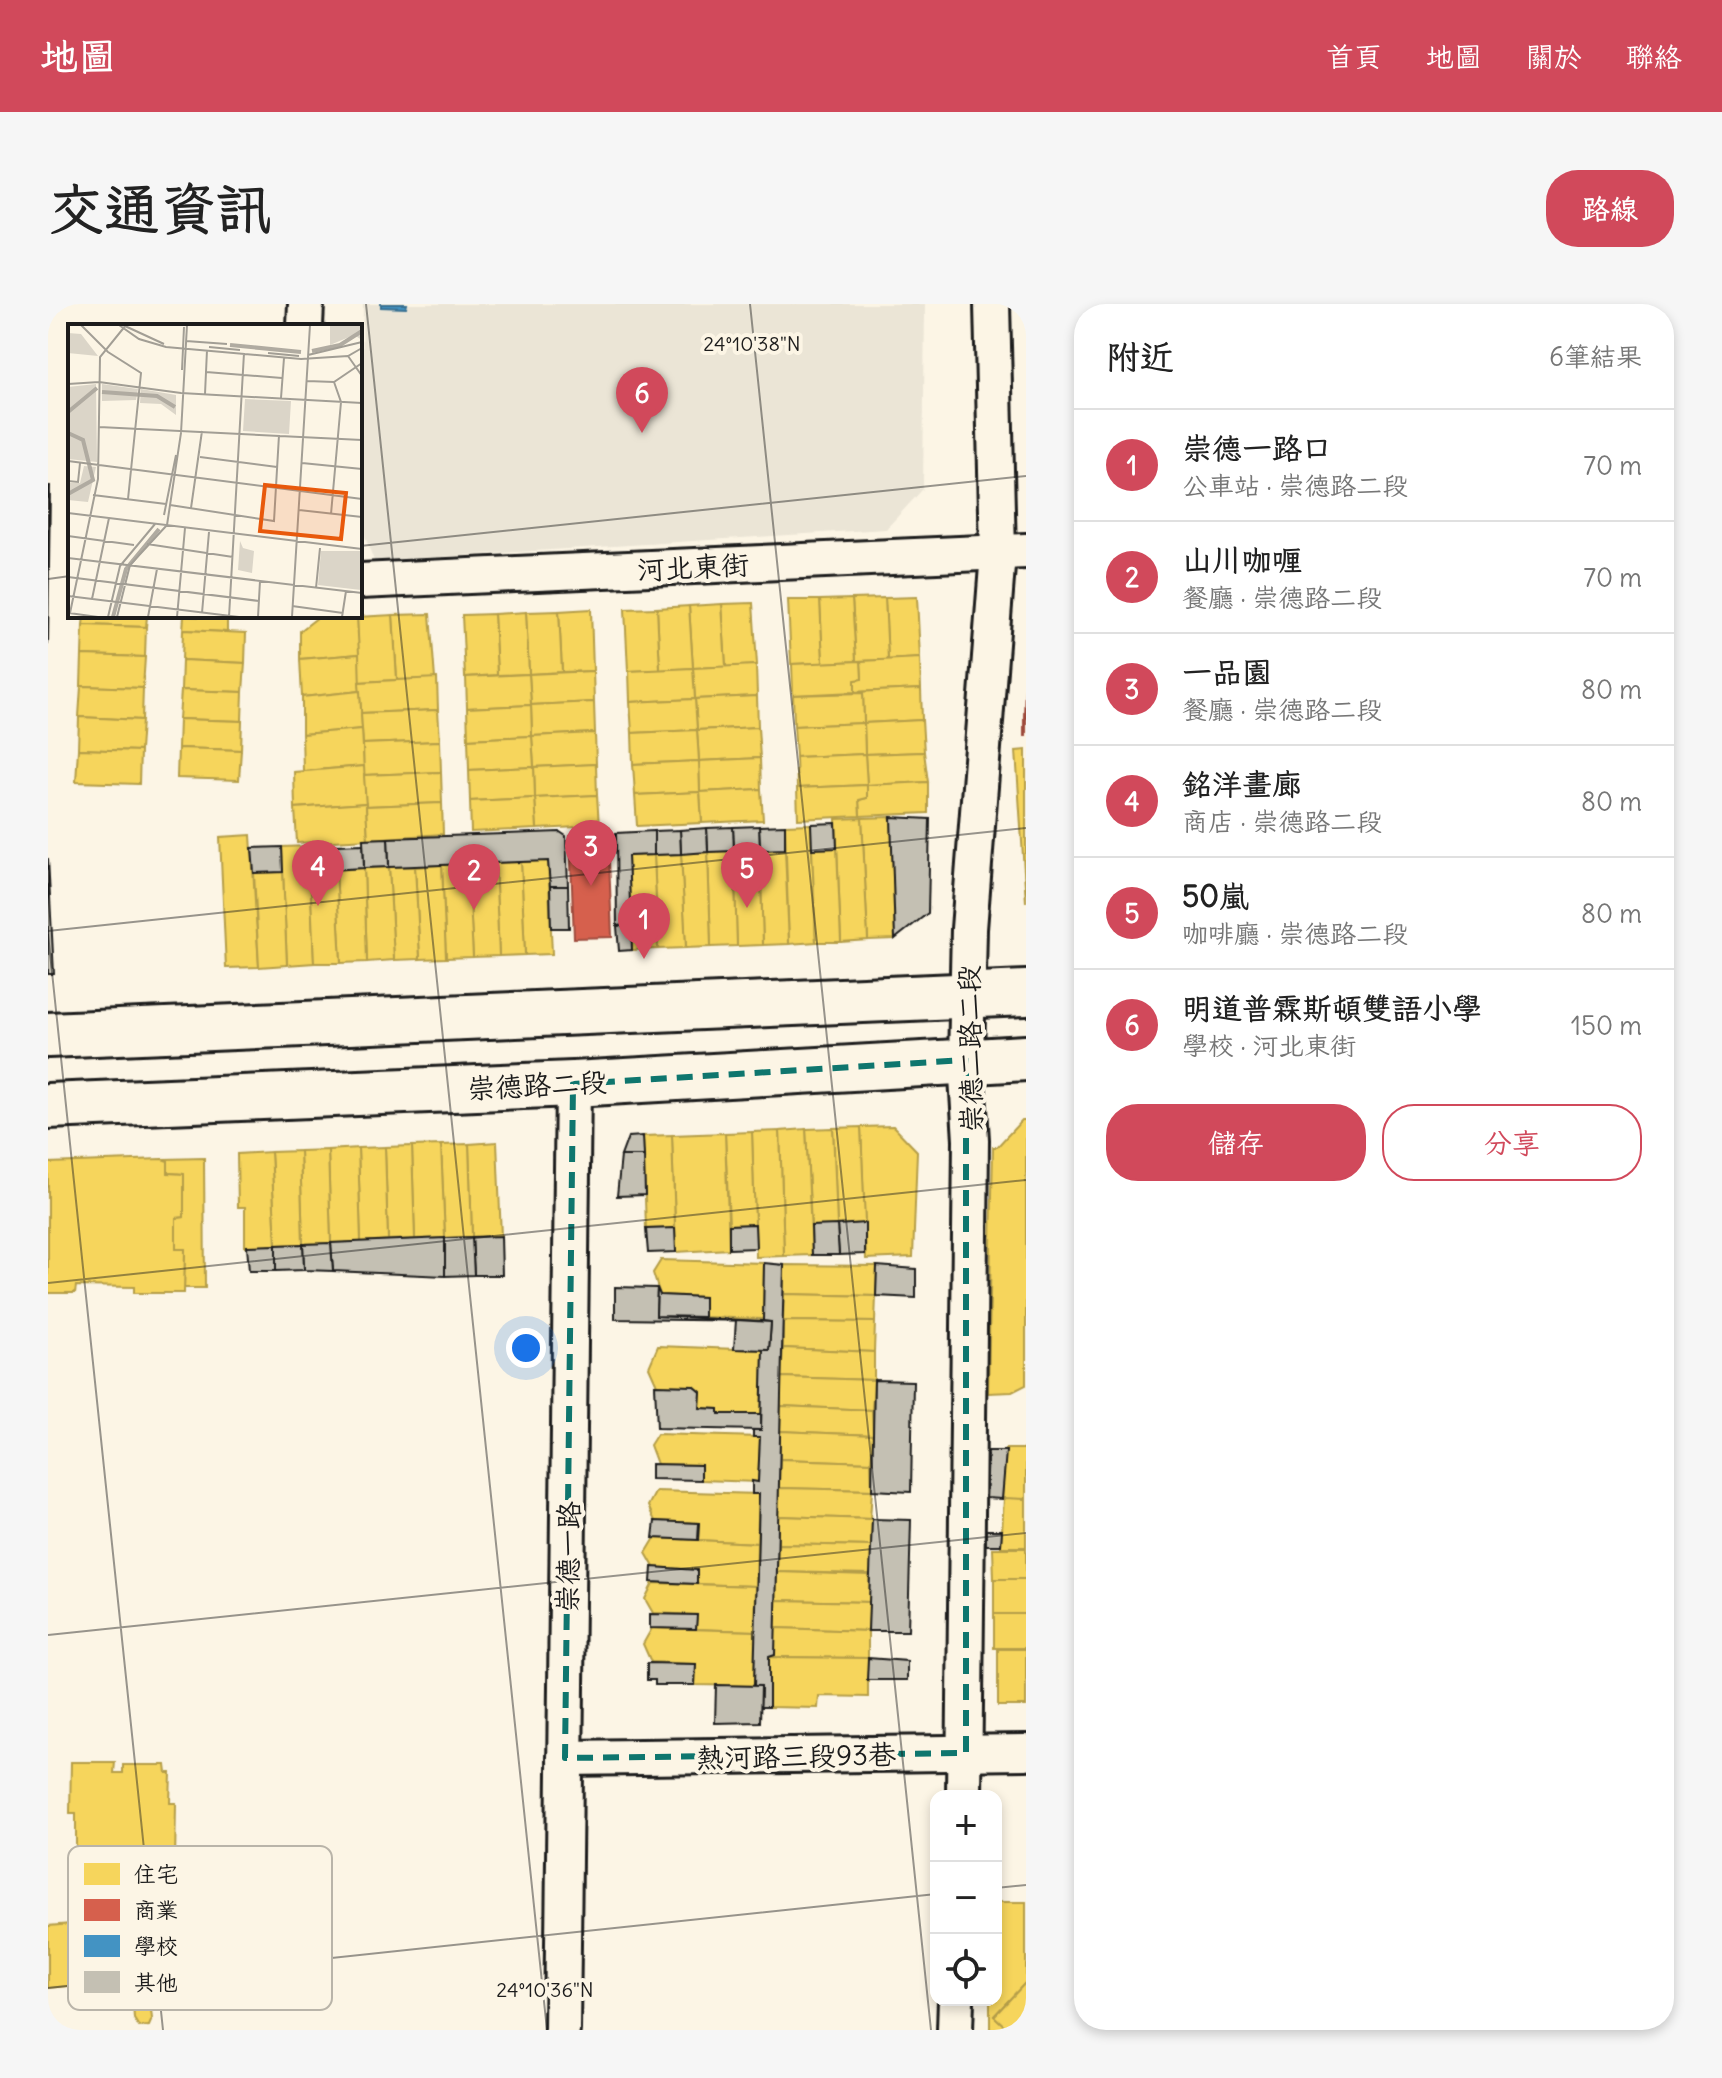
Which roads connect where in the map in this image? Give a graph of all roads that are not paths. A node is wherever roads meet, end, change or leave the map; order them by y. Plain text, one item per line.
1 (306, 304) edge
2 (992, 304) edge
3 (305, 324) edge
4 (1012, 552) edge
5 (362, 581) edge
6 (1026, 993) edge
7 (967, 996) junction
8 (48, 1035) edge
9 (1026, 1058) edge
10 (966, 1060) junction
11 (573, 1084) junction
12 (48, 1106) edge
13 (1026, 1752) edge
14 (966, 1753) junction
15 (565, 1758) junction
16 (964, 1790) edge
17 (956, 2006) edge
18 (562, 2030) edge
19 (955, 2030) edge

1 - 3 street
2 - 4 street, 崇德二路二段
4 - 5 street, 河北東街
4 - 7 street, 崇德二路二段
6 - 7 main road
7 - 8 main road
7 - 10 street, 崇德二路二段
9 - 10 main road, 崇德路二段
10 - 11 main road, 崇德路二段
10 - 14 street, 崇德二路二段
11 - 12 main road, 崇德路二段
11 - 15 street, 崇德一路
13 - 14 street, 熱河路三段93巷
14 - 15 street, 熱河路三段93巷
14 - 16 street, 崇德二路二段
15 - 18 street, 崇德一路
17 - 19 street

